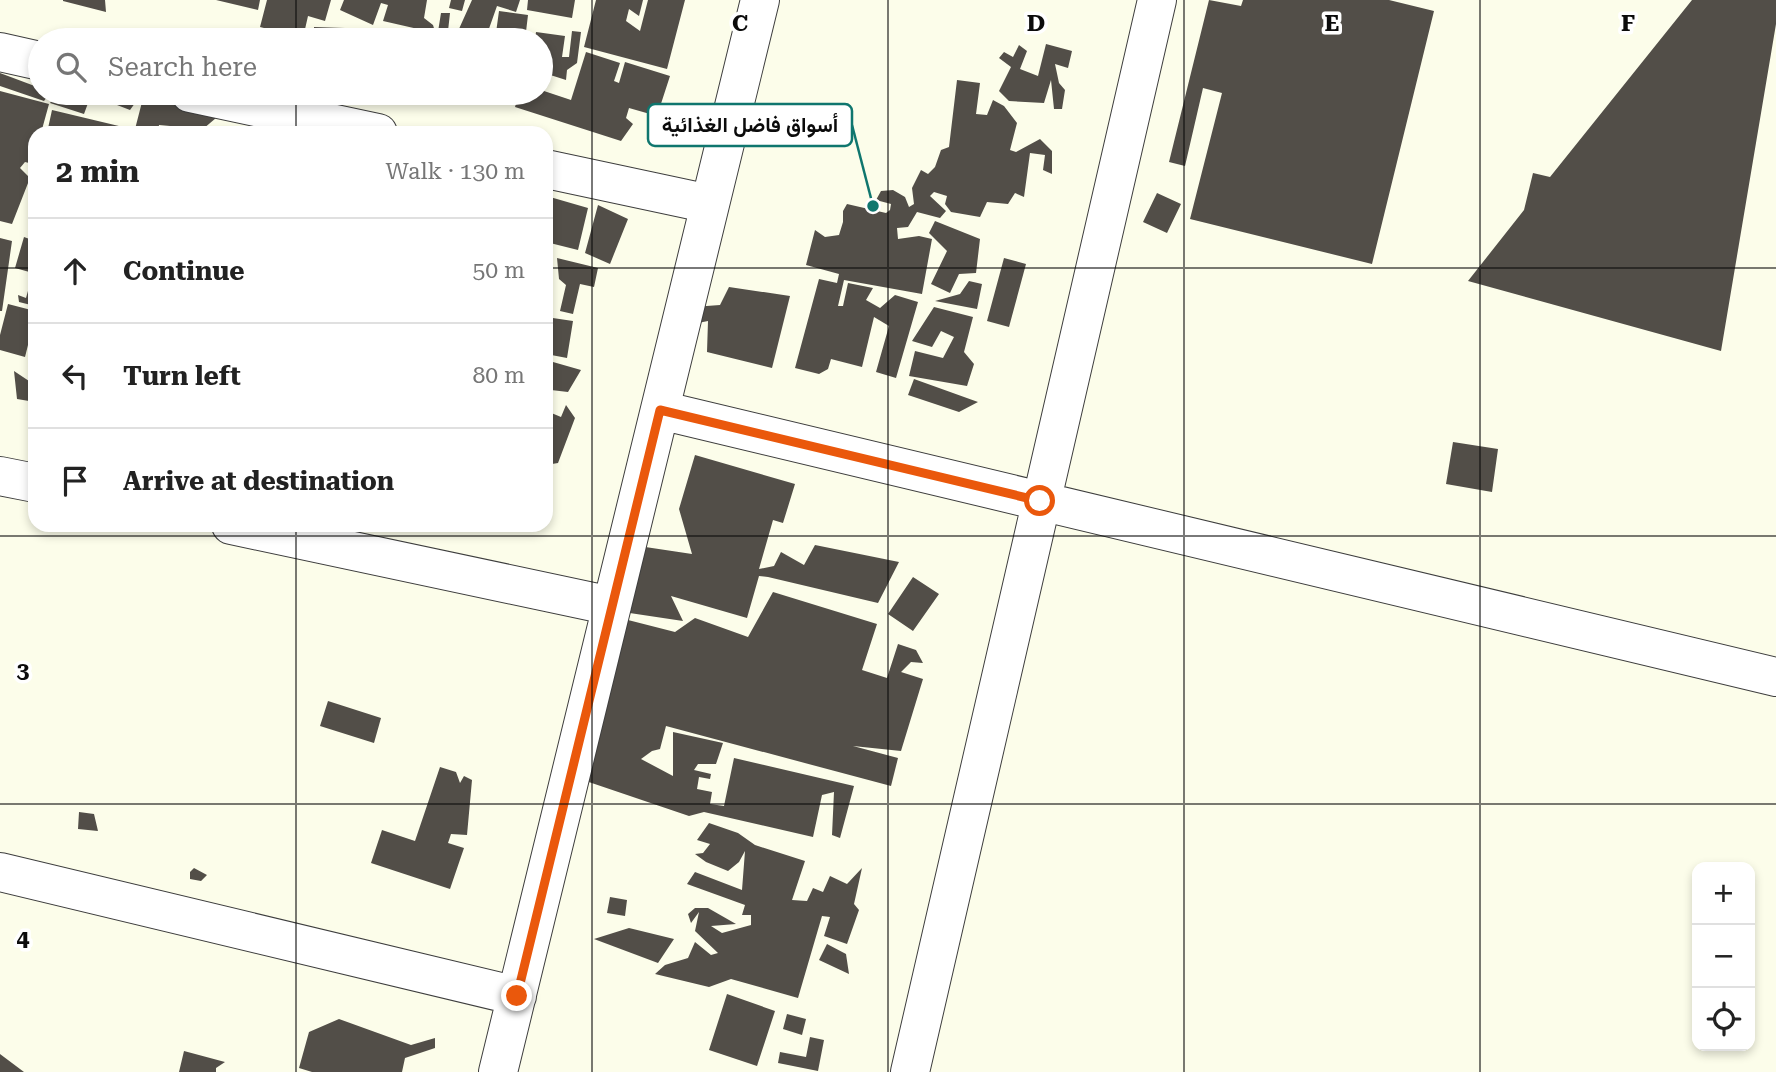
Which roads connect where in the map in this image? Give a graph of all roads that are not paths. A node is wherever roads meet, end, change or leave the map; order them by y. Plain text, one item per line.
1 (760, 0) edge
2 (1157, 0) edge
3 (0, 52) edge
4 (28, 58) edge
5 (246, 105) edge
6 (345, 126) edge
7 (553, 170) edge
8 (710, 204) junction
9 (660, 410) junction
10 (0, 476) edge
11 (28, 482) edge
12 (1040, 501) junction
13 (264, 532) edge
14 (612, 606) junction
15 (1776, 677) edge
16 (0, 872) edge
17 (517, 996) junction
18 (498, 1072) edge
19 (910, 1072) edge

1 - 8 street
2 - 12 street
3 - 4 street
5 - 6 street
7 - 8 street
8 - 9 street
9 - 12 street
9 - 14 street
10 - 11 street
12 - 15 street
12 - 19 street
13 - 14 street
14 - 17 street
16 - 17 street
17 - 18 street

